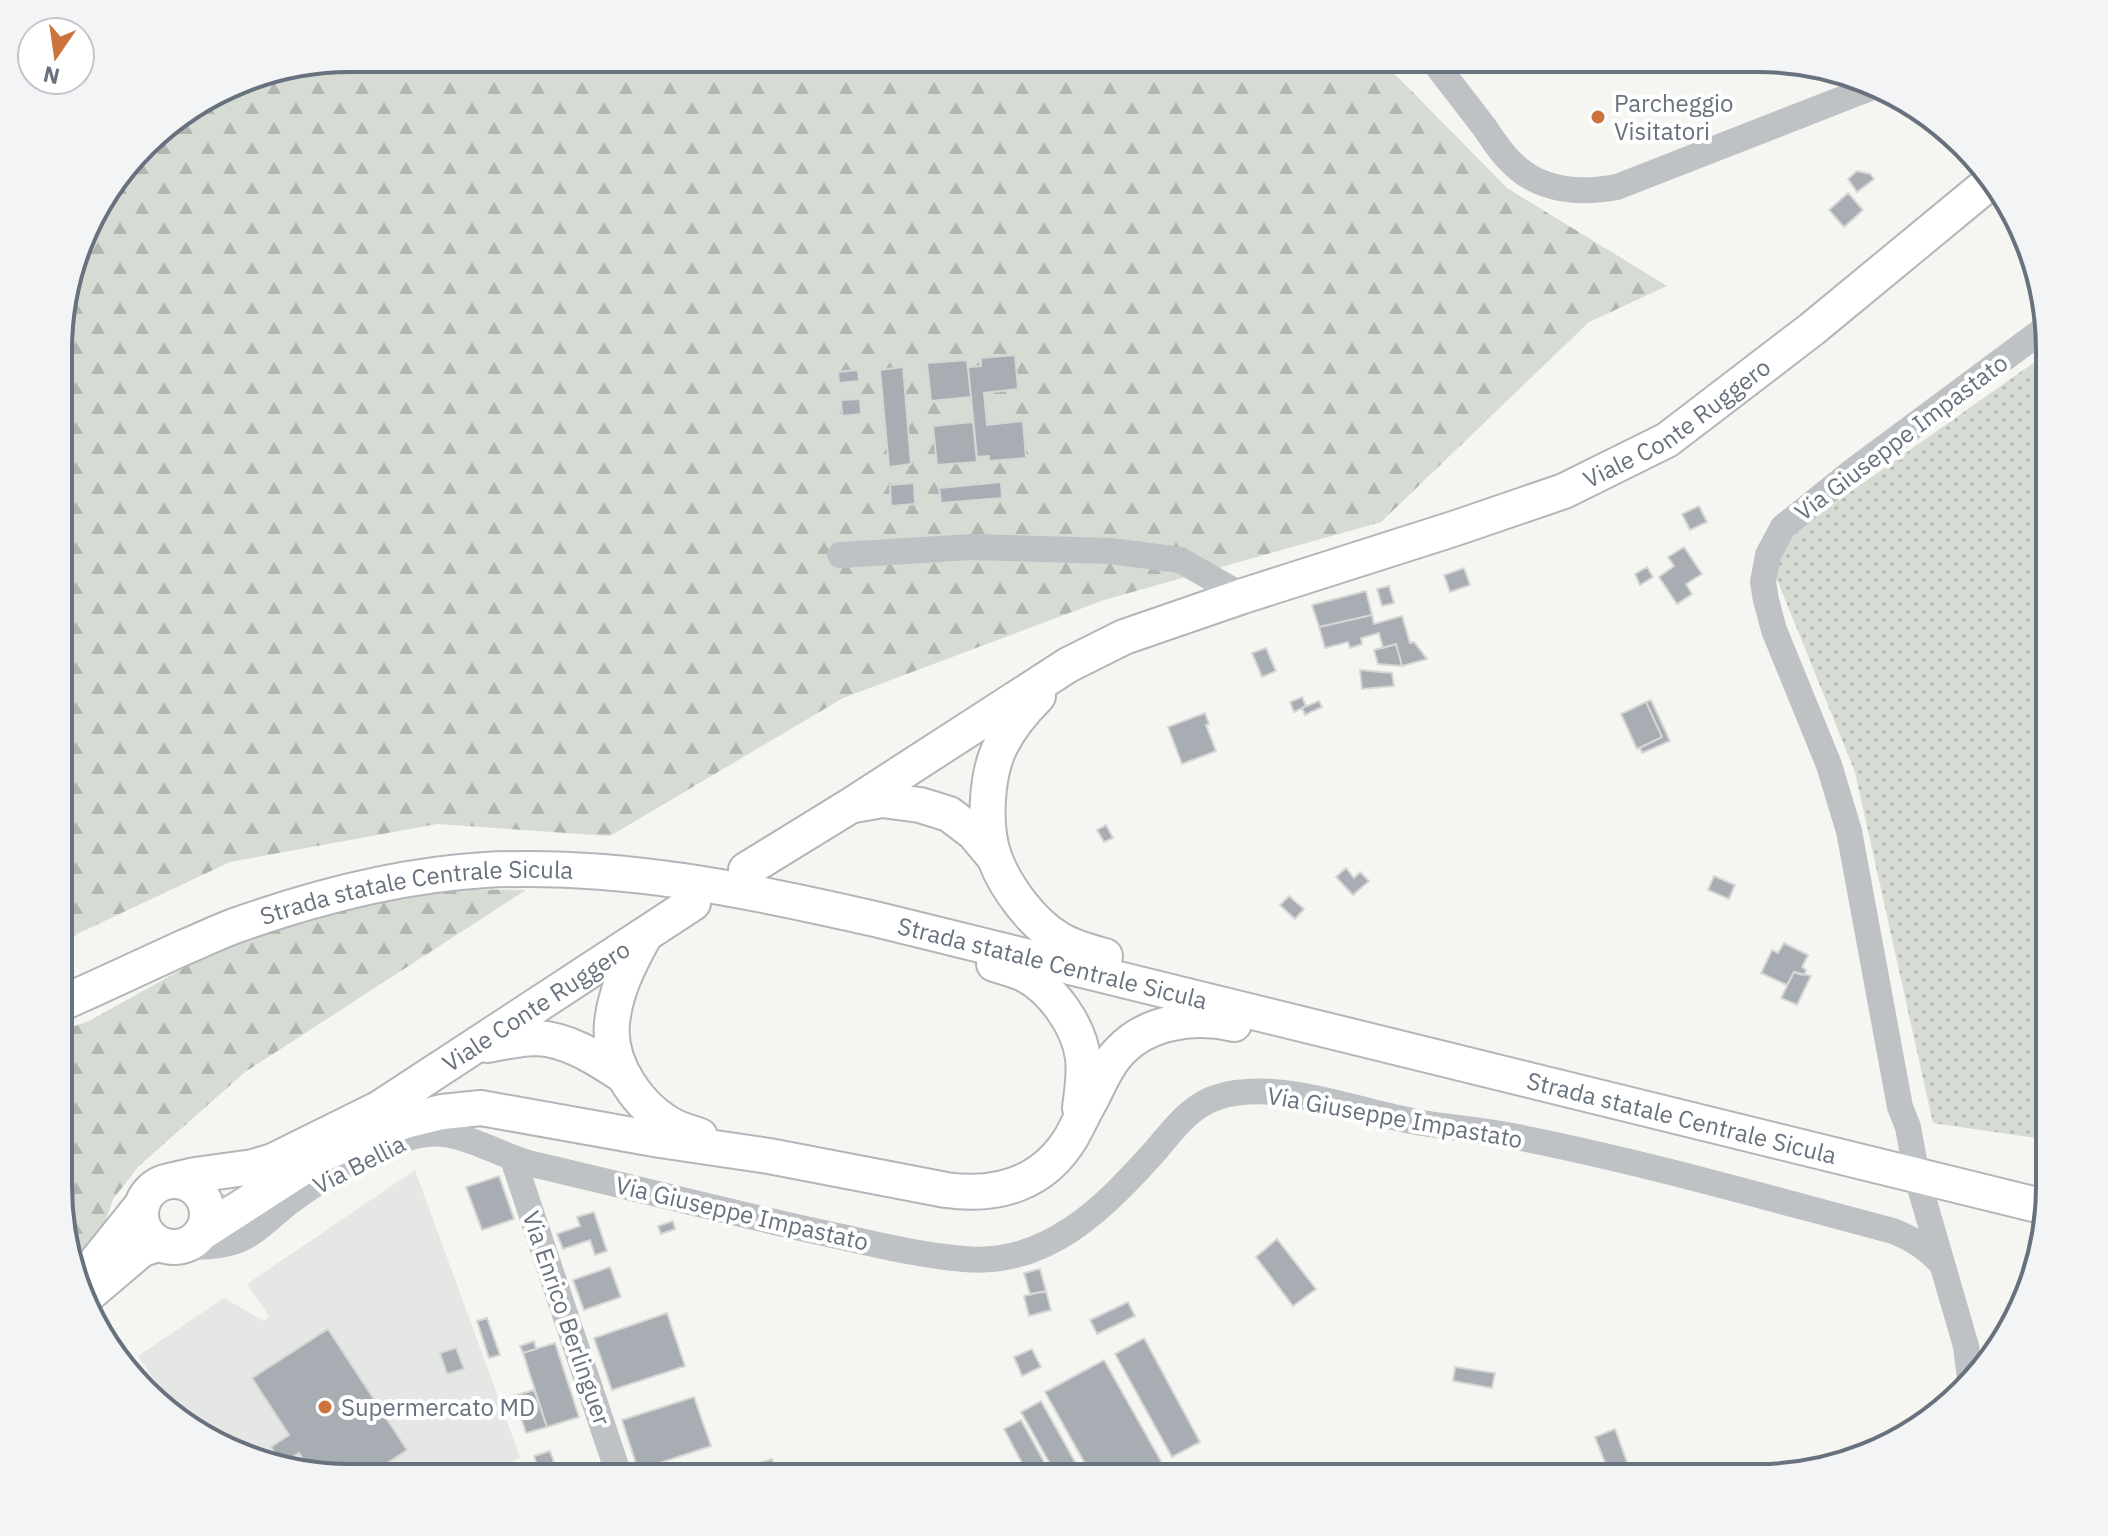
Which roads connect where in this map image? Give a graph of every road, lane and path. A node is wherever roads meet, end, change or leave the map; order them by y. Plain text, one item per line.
1 (1443, 73) edge
2 (1861, 92) edge
3 (1972, 173) edge
4 (1977, 181) edge
5 (1983, 188) edge
6 (1827, 316) junction
7 (2035, 336) edge
8 (1596, 476) junction
9 (840, 555) dead end
10 (1243, 596) junction
11 (1068, 665) junction
12 (850, 806) junction
13 (994, 857) junction
14 (536, 869) junction
15 (746, 870) dead end
16 (693, 903) dead end
17 (646, 932) junction
18 (168, 955) junction
19 (73, 998) edge
20 (73, 1015) edge
21 (475, 1047) junction
22 (1414, 1052) junction
23 (621, 1074) junction
24 (1527, 1080) junction
25 (380, 1108) junction
26 (1078, 1124) junction
27 (325, 1153) junction
28 (769, 1156) junction
29 (513, 1159) junction
30 (1914, 1160) dead end
31 (169, 1181) junction
32 (1921, 1191) dead end
33 (142, 1205) junction
34 (2035, 1205) edge
35 (206, 1227) junction
36 (1942, 1264) junction
37 (87, 1274) edge
38 (93, 1291) edge
39 (1968, 1366) edge
40 (615, 1463) edge

1 - 2 street
3 - 8 main road, Viale Conte Ruggero
4 - 6 street
5 - 6 main road, Viale Conte Ruggero
6 - 8 main road, Viale Conte Ruggero
7 - 30 street, Via Giuseppe Impastato
8 - 10 main road
9 - 10 street
10 - 11 main road
11 - 12 main road
11 - 13 main road
12 - 13 main road
12 - 15 main road
13 - 22 main road
14 - 18 main road, Strada statale Centrale Sicula
14 - 22 main road, Strada statale Centrale Sicula
14 - 26 main road
16 - 17 main road, Viale Conte Ruggero
17 - 21 main road, Viale Conte Ruggero
17 - 23 main road
18 - 19 main road, Strada statale Centrale Sicula
18 - 20 main road
21 - 23 main road
21 - 25 main road, Viale Conte Ruggero
22 - 24 main road, Strada statale Centrale Sicula
23 - 28 main road
24 - 26 main road
24 - 34 main road, Strada statale Centrale Sicula
25 - 27 main road
25 - 31 main road
26 - 28 main road
27 - 28 main road
27 - 35 main road
29 - 35 street, Via Bellia
29 - 36 street, Via Giuseppe Impastato
29 - 40 street, Via Enrico Berlinguer
31 - 33 main road
31 - 35 main road
32 - 36 street
33 - 35 main road
33 - 37 main road
35 - 38 main road
36 - 39 street

